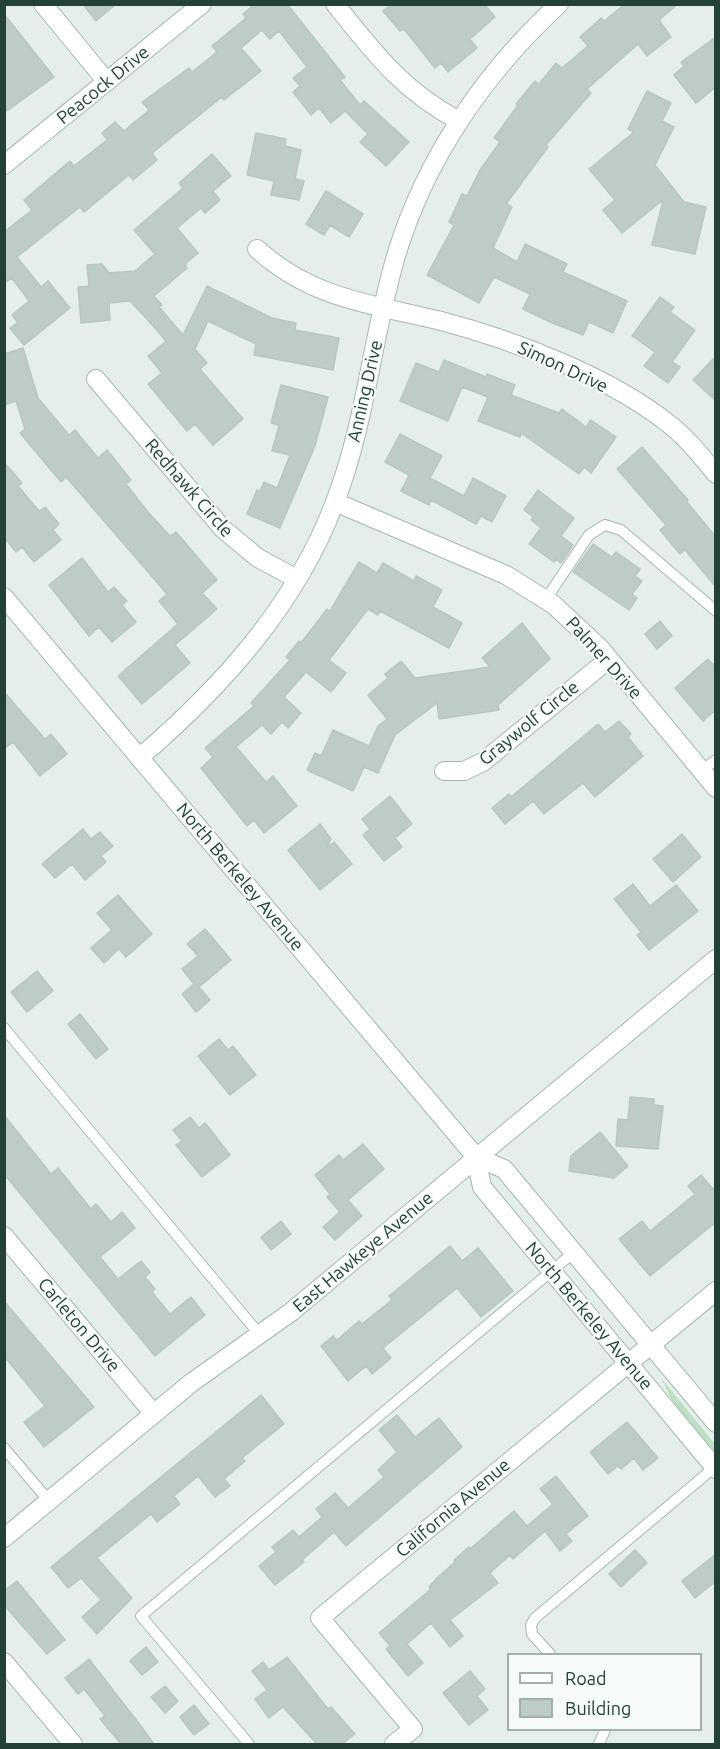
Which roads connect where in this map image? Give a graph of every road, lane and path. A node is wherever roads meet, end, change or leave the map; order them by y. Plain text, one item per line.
1 (43, 4) edge
2 (202, 4) edge
3 (335, 4) edge
4 (558, 4) edge
5 (107, 82) junction
6 (459, 121) junction
7 (4, 165) edge
8 (257, 249) dead end
9 (383, 309) junction
10 (96, 379) dead end
11 (716, 474) edge
12 (335, 502) junction
13 (297, 579) junction
14 (4, 597) edge
15 (546, 599) junction
16 (716, 611) edge
17 (609, 659) junction
18 (139, 758) junction
19 (708, 766) edge
20 (444, 771) dead end
21 (716, 788) edge
22 (716, 958) edge
23 (4, 1028) edge
24 (476, 1157) junction
25 (4, 1236) edge
26 (573, 1253) junction
27 (551, 1271) junction
28 (716, 1292) edge
29 (260, 1335) junction
30 (650, 1345) junction
31 (628, 1364) junction
32 (154, 1414) junction
33 (716, 1423) edge
34 (4, 1448) edge
35 (715, 1467) edge
36 (49, 1501) junction
37 (4, 1538) edge
38 (549, 1653) edge
39 (4, 1662) edge
40 (73, 1744) edge
41 (249, 1744) edge
42 (394, 1744) edge

1 - 5 street
2 - 5 street, Peacock Drive
3 - 6 street
4 - 6 street, Anning Drive
5 - 7 street, Peacock Drive
6 - 9 street, Anning Drive
8 - 9 street, Simon Drive
9 - 11 street, Simon Drive
9 - 12 street, Anning Drive
10 - 13 street, Redhawk Circle
12 - 13 street, Anning Drive
12 - 15 street, Palmer Drive
13 - 18 street, Anning Drive
14 - 18 street, North Berkeley Avenue
15 - 16 lane
15 - 17 street, Palmer Drive
17 - 19 street, Palmer Drive
17 - 20 street, Graywolf Circle
18 - 24 street, North Berkeley Avenue
19 - 21 street, Palmer Drive
22 - 24 street, East Hawkeye Avenue
23 - 29 lane
24 - 26 street, North Berkeley Avenue
24 - 27 street, North Berkeley Avenue
24 - 29 street, East Hawkeye Avenue
25 - 32 street, Carleton Drive
26 - 27 lane
26 - 30 street, North Berkeley Avenue
27 - 31 street, North Berkeley Avenue
27 - 41 lane
28 - 30 street, California Avenue
29 - 32 street, East Hawkeye Avenue
30 - 31 street, California Avenue
30 - 33 street, North Berkeley Avenue
31 - 35 street, North Berkeley Avenue
31 - 42 street, California Avenue
32 - 36 street, East Hawkeye Avenue
34 - 36 lane
35 - 38 lane
36 - 37 street, East Hawkeye Avenue
39 - 40 street

